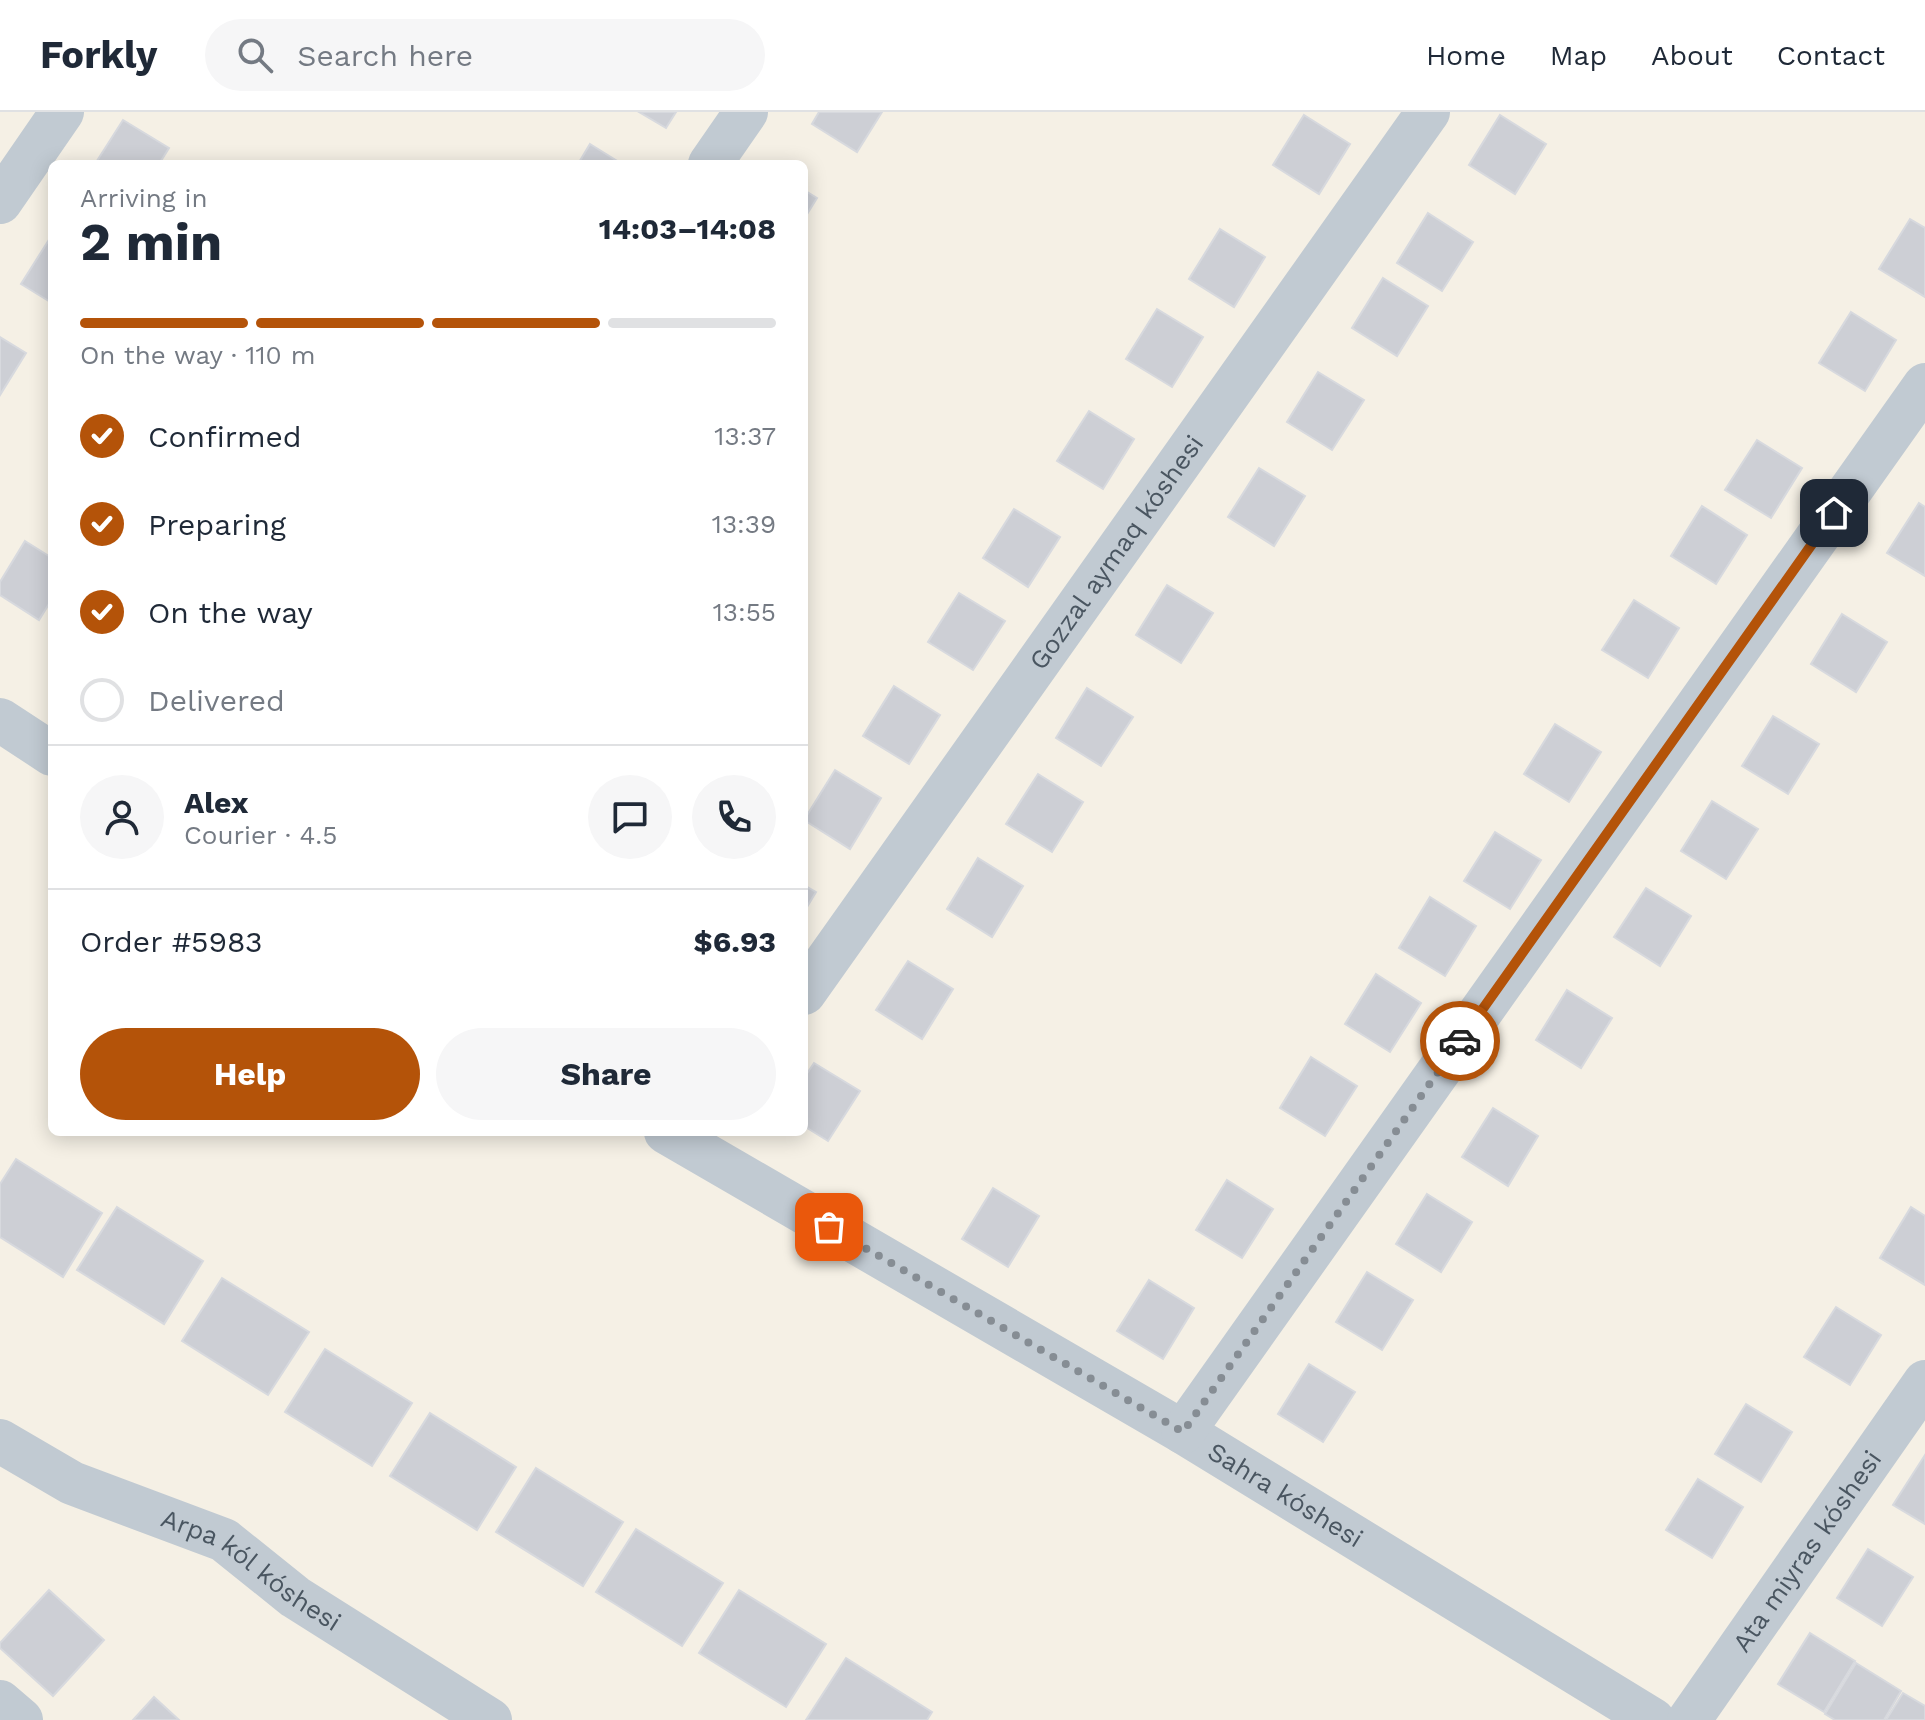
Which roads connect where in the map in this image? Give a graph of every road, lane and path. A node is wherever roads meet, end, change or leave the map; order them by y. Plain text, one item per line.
1 (62, 112) edge
2 (746, 112) edge
3 (1428, 112) edge
4 (713, 160) edge
5 (0, 202) edge
6 (1925, 385) edge
7 (0, 720) edge
8 (48, 751) edge
9 (808, 987) edge
10 (688, 1138) edge
11 (1925, 1382) edge
12 (1183, 1432) junction
13 (0, 1441) edge
14 (0, 1702) edge
15 (21, 1720) edge
16 (490, 1720) edge
17 (1653, 1720) edge
18 (1689, 1720) edge

1 - 5 street
2 - 4 street
3 - 9 street, Gozzal aymaq kóshesi
6 - 12 street
7 - 8 street
10 - 12 street, Sahra kóshesi
11 - 18 street, Ata miyras kóshesi
12 - 17 street, Sahra kóshesi
13 - 16 street, Arpa kól kóshesi
14 - 15 street

